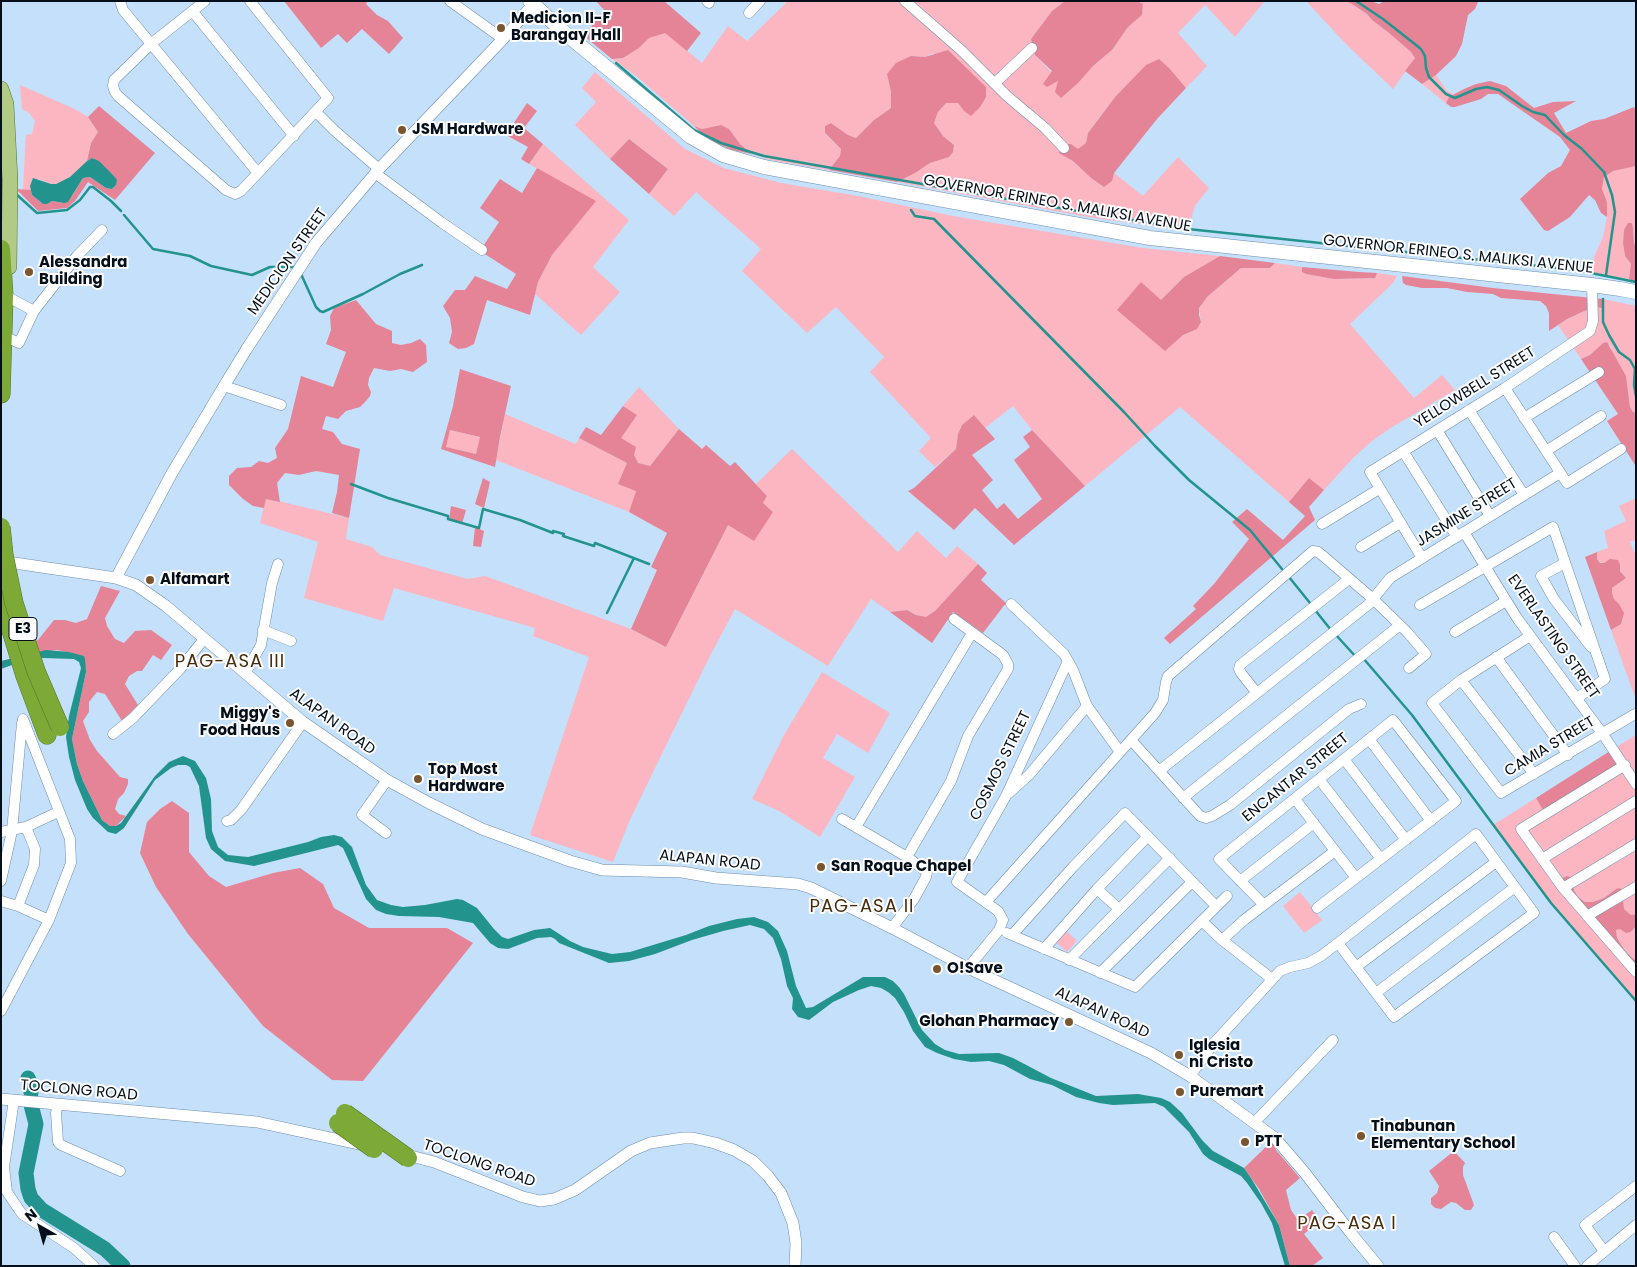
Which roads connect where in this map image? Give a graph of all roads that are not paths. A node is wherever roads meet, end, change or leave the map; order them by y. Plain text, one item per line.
1 (120, 1) edge
2 (205, 1) edge
3 (250, 1) edge
4 (450, 1) edge
5 (760, 1) edge
6 (905, 1) edge
7 (533, 2) edge
8 (193, 12) junction
9 (749, 14) dead end
10 (503, 39) junction
11 (152, 43) junction
12 (1032, 48) dead end
13 (995, 82) junction
14 (1, 89) edge
15 (316, 112) junction
16 (294, 136) junction
17 (1064, 148) dead end
18 (377, 171) junction
19 (258, 173) junction
20 (102, 230) dead end
21 (1, 249) edge
22 (482, 250) dead end
23 (1592, 285) junction
24 (1636, 292) edge
25 (8, 296) junction
26 (34, 311) junction
27 (6, 337) junction
28 (1600, 372) dead end
29 (224, 386) junction
30 (1505, 388) junction
31 (1, 394) edge
32 (1, 401) edge
33 (281, 405) dead end
34 (1469, 410) junction
35 (1601, 416) dead end
36 (1524, 418) junction
37 (1436, 430) junction
38 (1620, 449) dead end
39 (1403, 451) junction
40 (1546, 451) junction
41 (1560, 473) junction
42 (1379, 489) junction
43 (1524, 495) junction
44 (1490, 516) junction
45 (1400, 523) junction
46 (1322, 524) dead end
47 (1, 527) edge
48 (1460, 534) junction
49 (1361, 547) dead end
50 (1422, 558) junction
51 (1, 561) edge
52 (1565, 563) junction
53 (278, 564) dead end
54 (1486, 566) junction
55 (116, 578) junction
56 (1349, 579) junction
57 (1, 598) edge
58 (1374, 600) junction
59 (1506, 601) junction
60 (1011, 604) dead end
61 (1420, 605) dead end
62 (954, 619) dead end
63 (1400, 625) junction
64 (263, 630) junction
65 (972, 632) junction
66 (1455, 632) dead end
67 (1530, 636) junction
68 (204, 639) junction
69 (291, 641) dead end
70 (1596, 654) junction
71 (1496, 657) junction
72 (1068, 661) junction
73 (1410, 668) dead end
74 (246, 672) junction
75 (1461, 680) junction
76 (1256, 692) junction
77 (1577, 698) junction
78 (1361, 704) dead end
79 (1087, 706) junction
80 (1635, 714) edge
81 (303, 722) junction
82 (1602, 733) junction
83 (113, 734) dead end
84 (1369, 739) junction
85 (1131, 740) junction
86 (1120, 752) junction
87 (1568, 754) junction
88 (1344, 759) junction
89 (1636, 762) edge
90 (1626, 767) junction
91 (1159, 771) junction
92 (1534, 774) junction
93 (1319, 779) junction
94 (388, 780) junction
95 (1636, 784) edge
96 (1006, 796) junction
97 (1183, 798) junction
98 (1295, 798) junction
99 (1636, 801) edge
100 (58, 812) junction
101 (842, 820) dead end
102 (227, 821) dead end
103 (1431, 821) junction
104 (1314, 823) junction
105 (856, 827) junction
106 (26, 828) junction
107 (6, 832) edge
108 (386, 833) dead end
109 (1148, 836) junction
110 (1406, 840) junction
111 (1636, 844) edge
112 (1335, 850) junction
113 (907, 857) junction
114 (1170, 858) junction
115 (1381, 859) junction
116 (1542, 859) junction
117 (1496, 862) junction
118 (1356, 878) junction
119 (1, 881) edge
120 (1240, 881) junction
121 (1192, 882) junction
122 (1515, 887) junction
123 (1636, 887) edge
124 (1563, 888) junction
125 (1097, 889) junction
126 (1227, 896) dead end
127 (1, 901) edge
128 (986, 902) junction
129 (1264, 905) junction
130 (18, 906) junction
131 (1216, 906) junction
132 (1119, 908) junction
133 (1316, 908) dead end
134 (1587, 916) junction
135 (49, 920) junction
136 (1202, 921) junction
137 (892, 928) junction
138 (999, 930) junction
139 (1012, 935) junction
140 (1222, 940) junction
141 (1338, 943) junction
142 (1044, 948) junction
143 (1069, 960) junction
144 (1356, 967) junction
145 (968, 968) junction
146 (1636, 972) edge
147 (1100, 973) junction
148 (1272, 979) junction
149 (1376, 993) junction
150 (1, 1011) edge
151 (1333, 1040) dead end
152 (1190, 1076) junction
153 (1, 1099) edge
154 (14, 1100) junction
155 (58, 1104) junction
156 (341, 1118) dead end
157 (1254, 1124) junction
158 (403, 1162) dead end
159 (120, 1171) dead end
160 (1636, 1186) edge
161 (1636, 1225) edge
162 (1554, 1237) dead end
163 (1604, 1251) junction
164 (94, 1266) edge
165 (794, 1266) edge
166 (1378, 1266) edge
167 (1575, 1266) edge
168 (1587, 1266) edge

1 - 11 street
2 - 8 street
3 - 15 street
4 - 10 street
5 - 9 street
6 - 13 street
7 - 10 street, MEDICION STREET
7 - 23 main road, GOVERNOR ERINEO S. MALIKSI AVENUE
8 - 11 street
8 - 16 street
10 - 18 street, MEDICION STREET
11 - 19 street
11 - 19 street
12 - 13 street
13 - 17 street
14 - 25 main road
15 - 16 street
15 - 18 street
16 - 19 street
18 - 22 street
18 - 29 street, MEDICION STREET
20 - 26 street
21 - 31 highway
23 - 24 main road, GOVERNOR ERINEO S. MALIKSI AVENUE
23 - 30 street, YELLOWBELL STREET
25 - 26 street
25 - 27 main road
26 - 27 street
27 - 32 main road
28 - 36 street
29 - 33 street
29 - 55 street, MEDICION STREET
30 - 34 street, YELLOWBELL STREET
30 - 36 street
34 - 37 street, YELLOWBELL STREET
34 - 43 street
35 - 40 street
36 - 40 street
37 - 39 street, YELLOWBELL STREET
37 - 44 street
38 - 41 street
39 - 42 street, YELLOWBELL STREET
39 - 48 street, EVERLASTING STREET
40 - 41 street
41 - 43 street, JASMINE STREET
42 - 45 street
42 - 46 street
43 - 44 street, JASMINE STREET
44 - 48 street, JASMINE STREET
45 - 49 street
45 - 50 street
47 - 57 highway, E3, bridge
48 - 50 street, JASMINE STREET
48 - 54 street, EVERLASTING STREET
50 - 58 street, JASMINE STREET
51 - 55 street, ALAPAN ROAD
52 - 54 street
52 - 70 street
52 - 70 street
53 - 64 street
54 - 59 street, EVERLASTING STREET
54 - 61 street
55 - 68 street, ALAPAN ROAD
56 - 58 street
56 - 76 street
56 - 85 street
58 - 63 street
58 - 76 street, JASMINE STREET
59 - 66 street
59 - 67 street, EVERLASTING STREET
60 - 72 street
62 - 65 street
63 - 73 street
63 - 97 street
64 - 69 street
64 - 74 street
65 - 105 street
65 - 113 street
67 - 71 street
67 - 77 street, EVERLASTING STREET
68 - 74 street, ALAPAN ROAD
68 - 83 street
70 - 77 street
71 - 75 street
71 - 87 street
72 - 79 street
72 - 96 street, COSMOS STREET
74 - 81 street, ALAPAN ROAD
75 - 92 street
75 - 92 street, CAMIA STREET
76 - 91 street, JASMINE STREET
77 - 82 street, EVERLASTING STREET
78 - 97 street
79 - 86 street
79 - 96 street
80 - 82 street, CAMIA STREET
81 - 94 street, ALAPAN ROAD
81 - 102 street
82 - 87 street, CAMIA STREET
82 - 90 street, EVERLASTING STREET
84 - 88 street, ENCANTAR STREET
84 - 103 street
84 - 103 street, ENCANTAR STREET
85 - 86 street
85 - 91 street
86 - 128 street
87 - 92 street, CAMIA STREET
88 - 93 street, ENCANTAR STREET
88 - 110 street
89 - 90 street
90 - 95 street, EVERLASTING STREET
90 - 116 street
91 - 97 street
93 - 98 street, ENCANTAR STREET
93 - 115 street
94 - 108 street
94 - 137 street, ALAPAN ROAD
96 - 128 street, COSMOS STREET
98 - 104 street
98 - 120 street, ENCANTAR STREET
99 - 116 street
100 - 106 street
100 - 107 street
100 - 135 street
101 - 105 street
103 - 110 street
104 - 112 street
104 - 120 street
105 - 113 street
106 - 107 street
106 - 130 street
107 - 119 street
109 - 114 street
109 - 125 street
109 - 139 street
110 - 115 street
111 - 124 street
112 - 118 street
112 - 129 street
113 - 137 street
114 - 121 street
114 - 132 street
115 - 118 street
116 - 124 street
117 - 122 street
117 - 141 street
117 - 144 street
118 - 133 street
120 - 129 street
121 - 131 street
121 - 147 street
122 - 149 street
122 - 149 street
123 - 134 street
124 - 134 street
125 - 132 street
125 - 142 street
126 - 131 street
127 - 130 street
128 - 138 street
129 - 140 street
130 - 135 street
131 - 136 street
132 - 143 street
134 - 146 street
135 - 150 street
136 - 140 street
136 - 147 street
137 - 145 street, ALAPAN ROAD
138 - 139 street
138 - 145 street
139 - 142 street
140 - 148 street
141 - 144 street
141 - 148 street
142 - 143 street
143 - 147 street
144 - 149 street
145 - 152 street, ALAPAN ROAD
148 - 152 street
151 - 157 street
152 - 157 street, ALAPAN ROAD
153 - 154 street, TOCLONG ROAD
154 - 155 street, TOCLONG ROAD
154 - 164 street
155 - 159 street
155 - 165 street, TOCLONG ROAD
156 - 158 highway, bridge
157 - 166 street, ALAPAN ROAD
160 - 163 street
161 - 163 street
162 - 167 street
163 - 168 street

